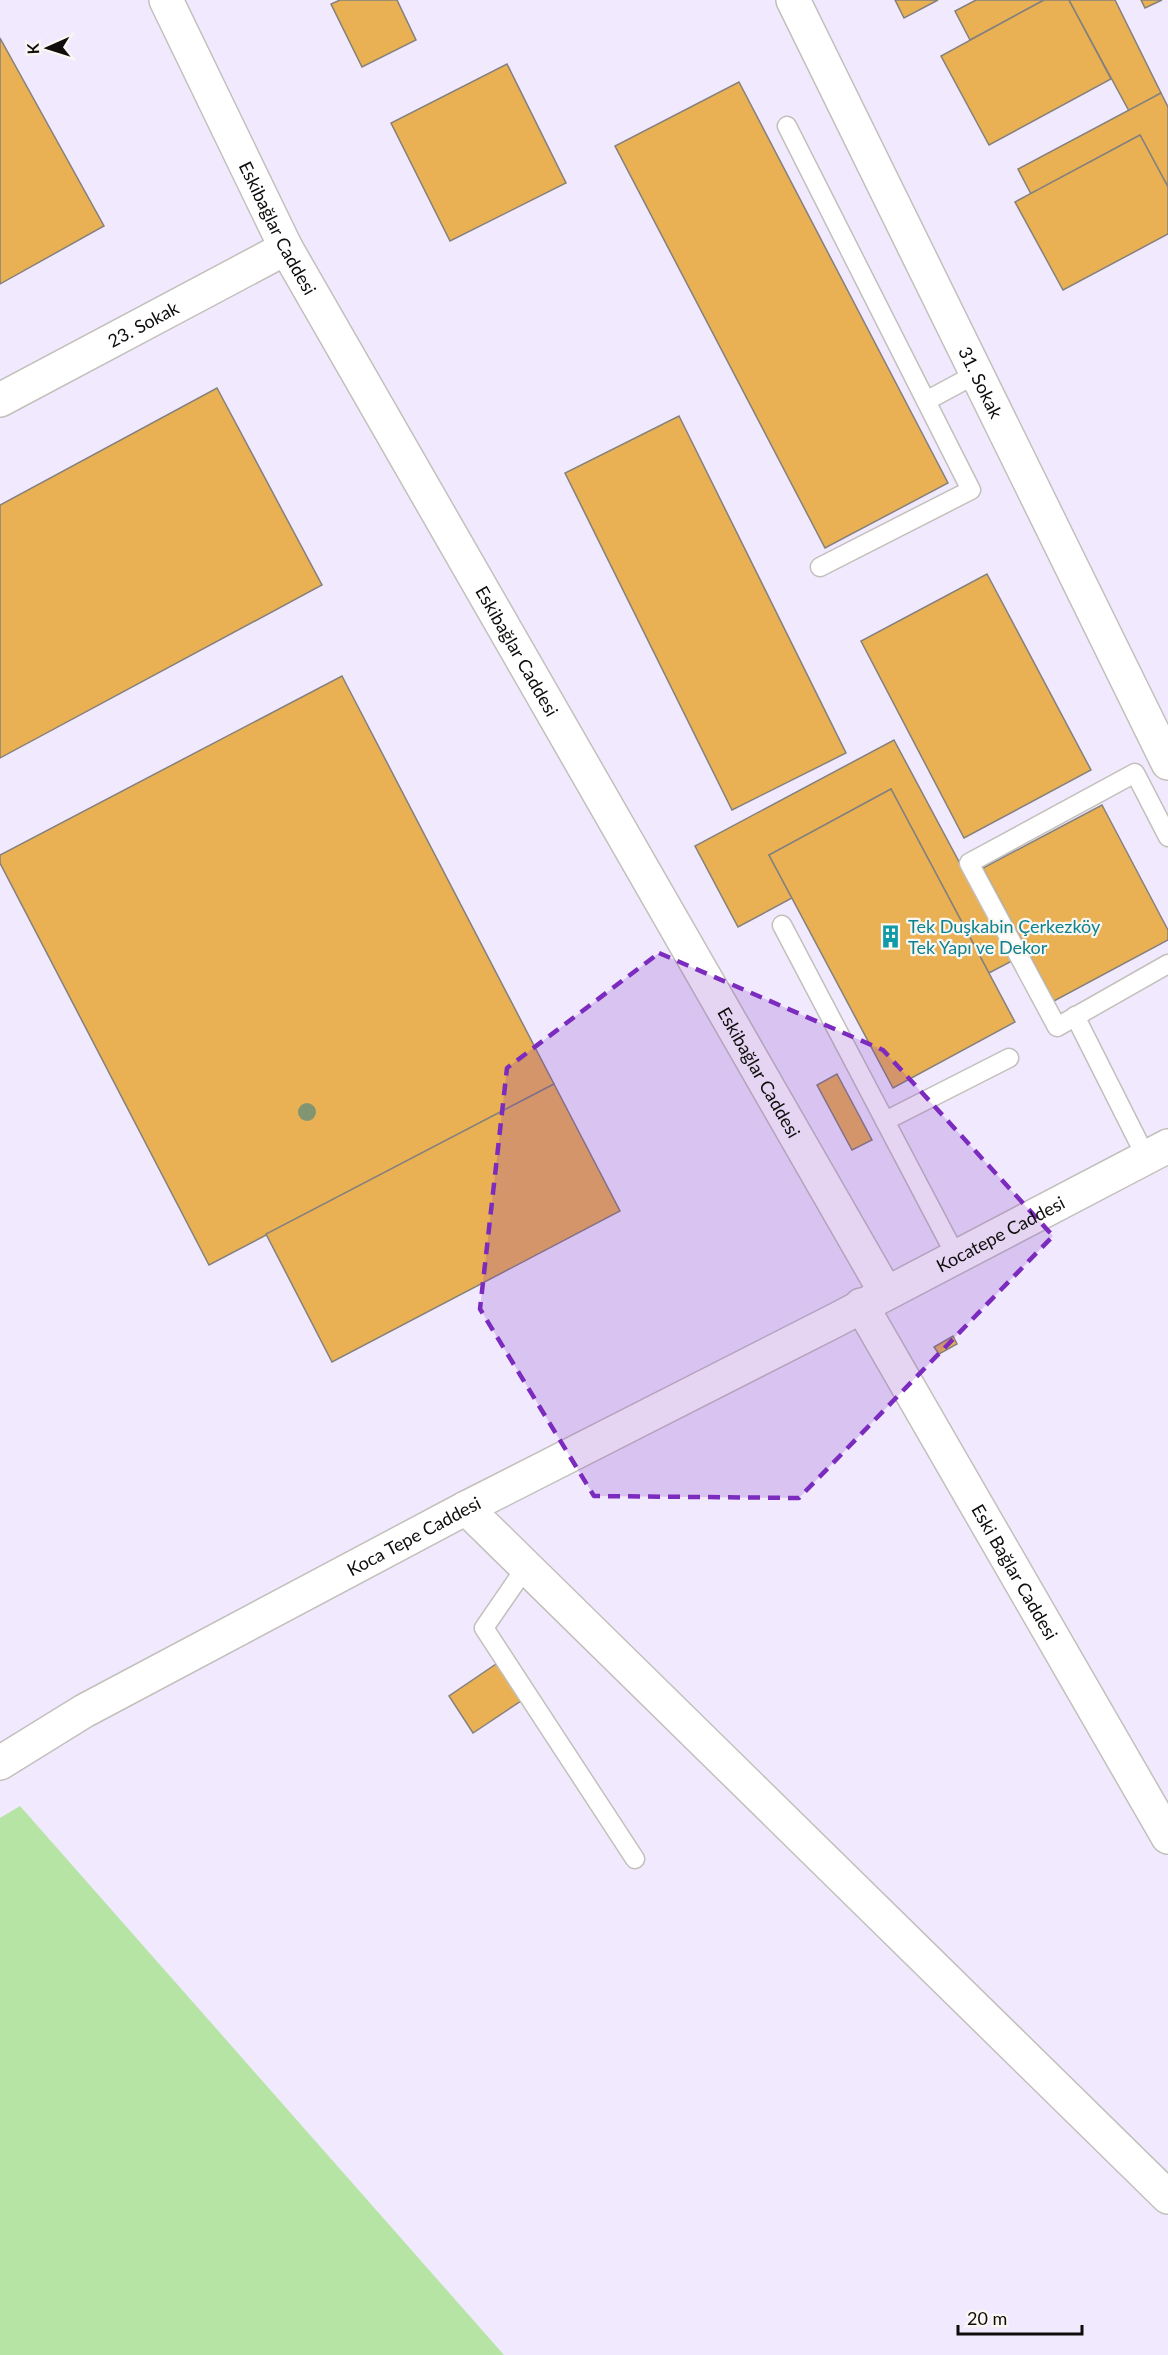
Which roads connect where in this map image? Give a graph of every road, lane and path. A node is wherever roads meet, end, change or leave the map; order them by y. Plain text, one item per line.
1 (166, 0) edge
2 (793, 0) edge
3 (787, 126) dead end
4 (286, 248) junction
5 (976, 374) junction
6 (0, 400) edge
7 (926, 401) junction
8 (820, 567) dead end
9 (1168, 764) edge
10 (1168, 837) edge
11 (782, 925) dead end
12 (1168, 964) edge
13 (1075, 1016) junction
14 (1009, 1059) dead end
15 (885, 1121) junction
16 (1157, 1151) edge
17 (956, 1256) junction
18 (860, 1306) junction
19 (466, 1508) junction
20 (526, 1567) junction
21 (0, 1763) edge
22 (1168, 1838) edge
23 (635, 1859) dead end
24 (1168, 2197) edge

1 - 4 street, Eskibağlar Caddesi
2 - 5 street, 31. Sokak
3 - 7 lane
4 - 6 street, 23. Sokak
4 - 18 street, Eskibağlar Caddesi
5 - 7 lane
5 - 9 street, 31. Sokak
7 - 8 lane
10 - 13 lane
11 - 15 lane
12 - 13 lane
13 - 16 lane
14 - 15 lane
15 - 17 lane
16 - 17 street, Kocatepe Caddesi
17 - 18 street, Kocatepe Caddesi
18 - 19 street, Koca Tepe Caddesi
18 - 22 street, Eski Bağlar Caddesi
19 - 20 street
19 - 21 street, Koca Tepe Caddesi
20 - 23 lane
20 - 24 street

